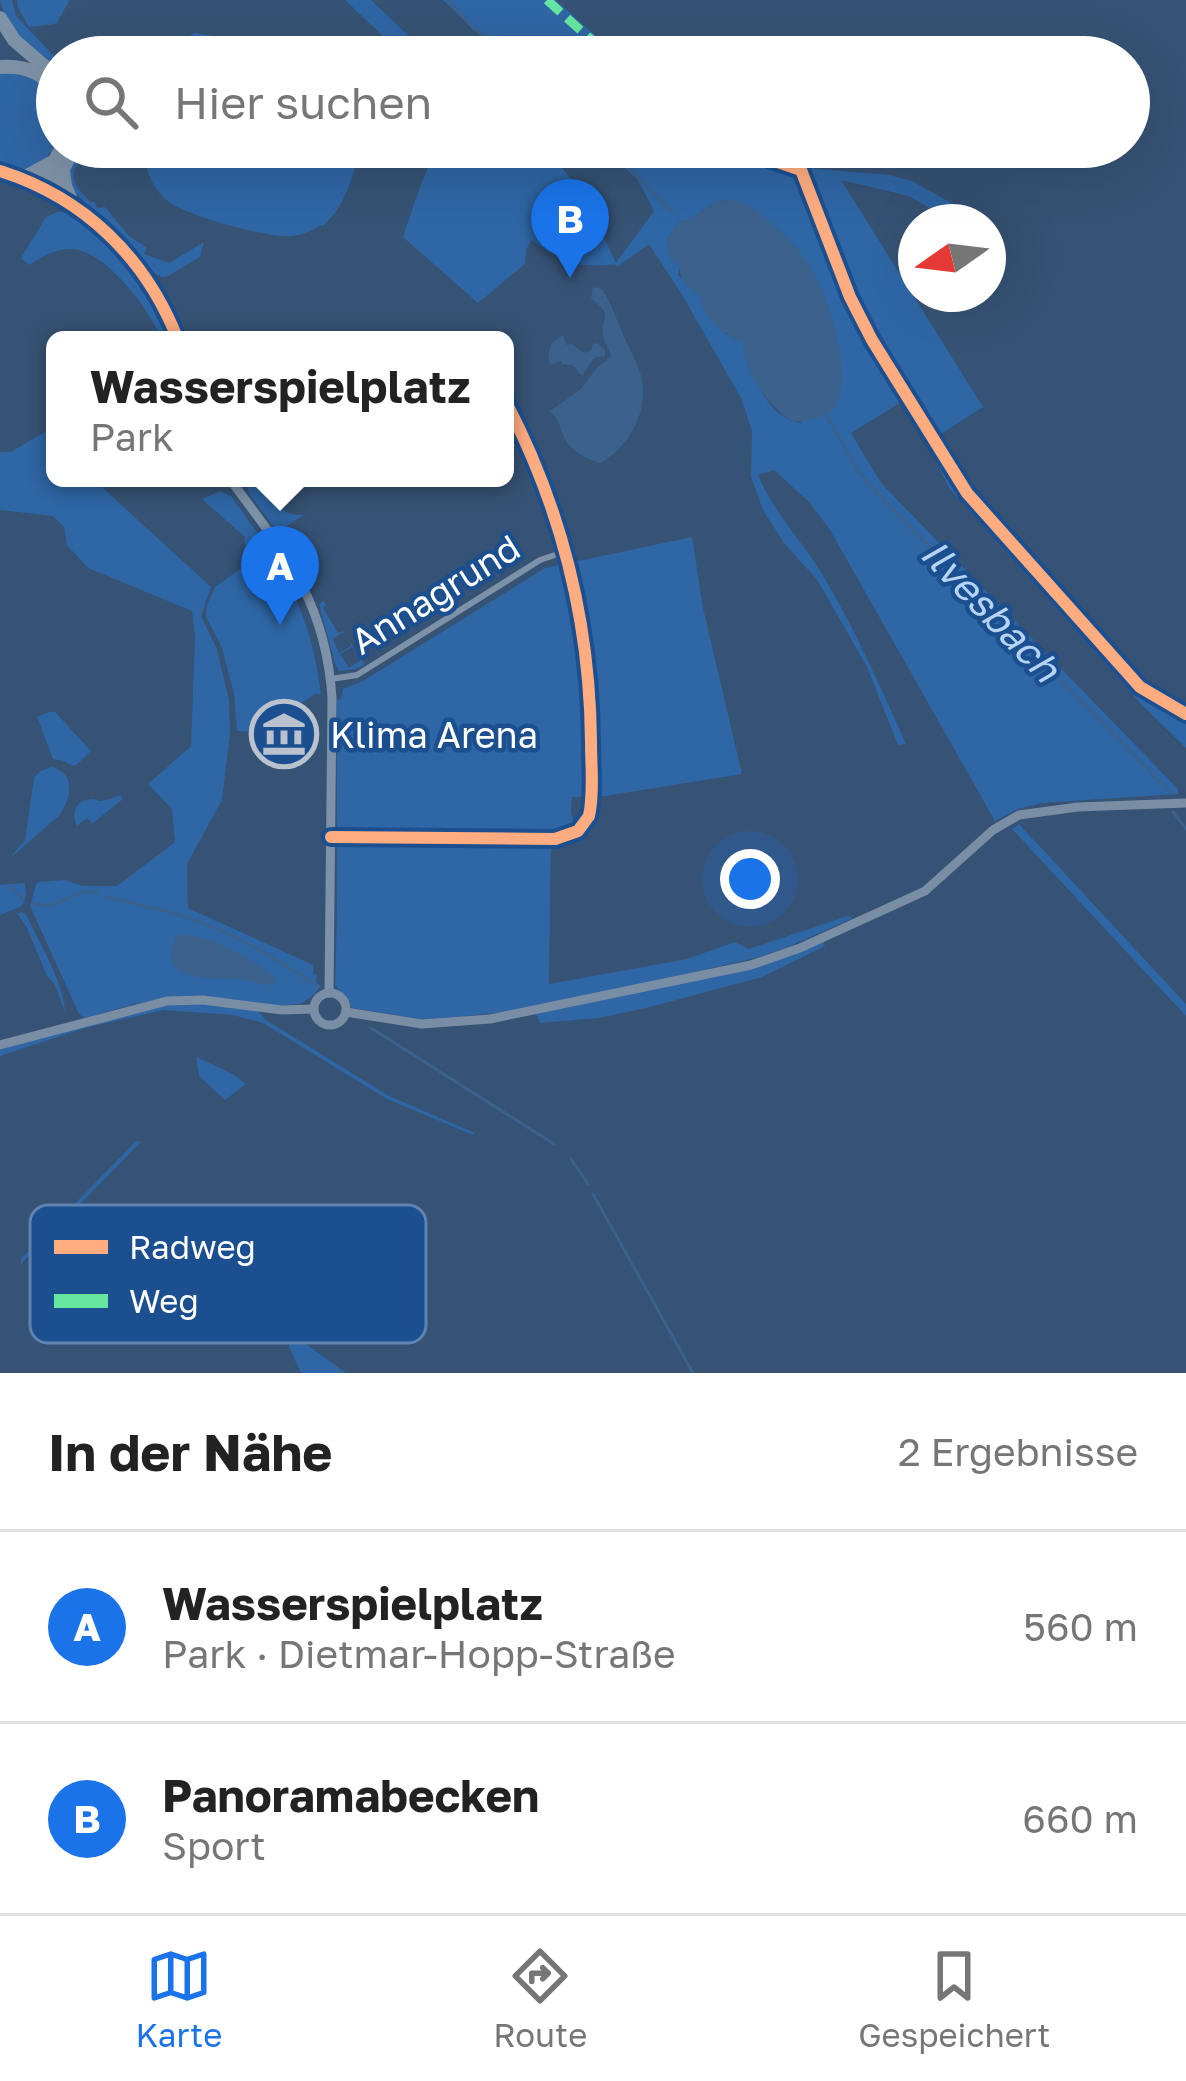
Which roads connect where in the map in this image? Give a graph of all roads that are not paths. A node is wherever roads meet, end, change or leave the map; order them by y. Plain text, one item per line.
1 (0, 18) edge
2 (36, 59) edge
3 (0, 67) edge
4 (36, 73) edge
5 (43, 168) edge
6 (56, 168) edge
7 (62, 168) edge
8 (0, 171) edge
9 (22, 179) junction
10 (46, 190) junction
11 (73, 205) junction
12 (174, 331) edge
13 (514, 418) edge
14 (236, 487) edge
15 (567, 551) junction
16 (331, 679) junction
17 (1186, 803) edge
18 (331, 837) junction
19 (329, 993) junction
20 (314, 1009) junction
21 (346, 1012) junction
22 (0, 1045) edge

1 - 2 highway
3 - 4 highway
5 - 9 highway
6 - 10 highway
7 - 11 highway
8 - 9 street
9 - 10 street
10 - 11 street
11 - 12 street
13 - 15 street
14 - 16 street
15 - 16 street, Annagrund
15 - 18 street
16 - 18 street
17 - 21 main road
18 - 19 street
19 - 20 main road
19 - 21 main road
20 - 21 main road
20 - 22 main road

